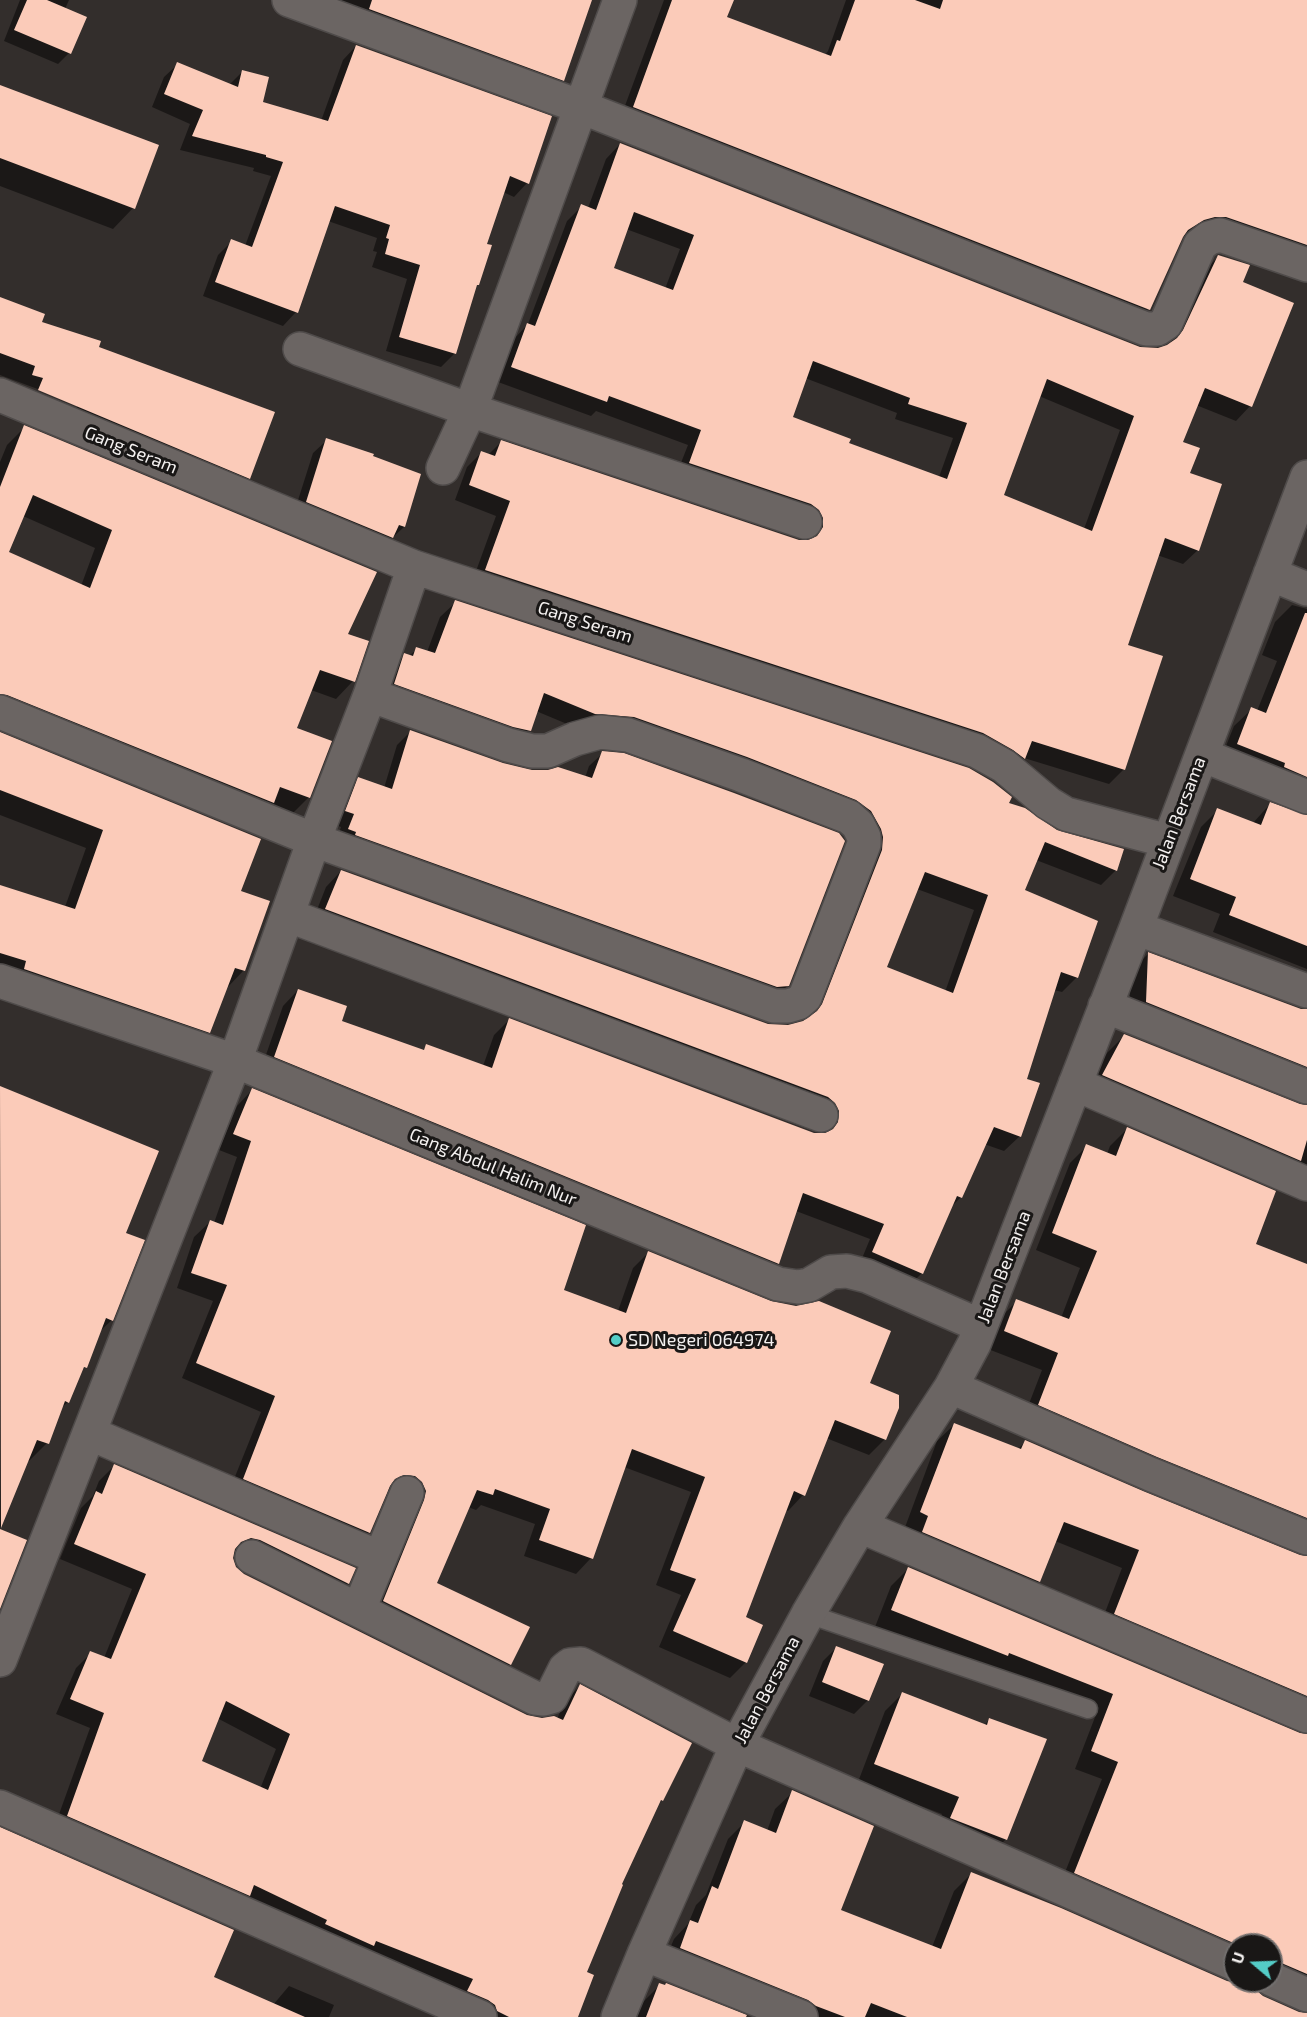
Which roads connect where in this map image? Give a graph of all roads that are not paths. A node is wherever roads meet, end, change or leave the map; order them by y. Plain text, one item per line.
1 (289, 0) edge
2 (620, 0) edge
3 (581, 107) junction
4 (1307, 265) edge
5 (300, 349) dead end
6 (0, 396) edge
7 (470, 410) junction
8 (443, 468) dead end
9 (1307, 477) edge
10 (805, 522) dead end
11 (414, 567) junction
12 (1270, 574) junction
13 (1307, 589) edge
14 (370, 695) junction
15 (0, 712) edge
16 (1202, 755) junction
17 (1307, 797) edge
18 (314, 840) junction
19 (1168, 841) junction
20 (287, 915) junction
21 (1136, 928) junction
22 (0, 981) edge
23 (1307, 991) edge
24 (1105, 1006) junction
25 (235, 1061) junction
26 (1075, 1084) junction
27 (1307, 1087) edge
28 (821, 1115) dead end
29 (1307, 1184) edge
30 (981, 1326) junction
31 (951, 1387) junction
32 (89, 1433) junction
33 (407, 1493) dead end
34 (860, 1526) junction
35 (1307, 1538) edge
36 (252, 1557) dead end
37 (380, 1558) junction
38 (359, 1609) junction
39 (808, 1614) junction
40 (0, 1660) edge
41 (1088, 1709) dead end
42 (1307, 1716) edge
43 (736, 1745) junction
44 (0, 1806) edge
45 (644, 1954) junction
46 (1223, 1959) edge
47 (1283, 1984) edge
48 (1307, 1995) edge
49 (480, 2017) edge
50 (618, 2017) edge
51 (801, 2017) edge

1 - 3 street
2 - 3 street
3 - 4 street
3 - 7 street
5 - 7 street
6 - 11 street, Gang Seram
7 - 8 street
7 - 10 street
9 - 12 street, Jalan Bersama
11 - 14 street
11 - 19 street, Gang Seram
12 - 13 street
12 - 16 street, Jalan Bersama
14 - 18 street
14 - 18 street
15 - 18 street
16 - 17 street
16 - 19 street, Jalan Bersama
18 - 20 street
19 - 21 street, Jalan Bersama
20 - 25 street
20 - 28 street
21 - 23 street
21 - 24 street, Jalan Bersama
22 - 25 street, Gang Abdul Halim Nur
24 - 26 street, Jalan Bersama
24 - 27 street
25 - 30 street, Gang Abdul Halim Nur
25 - 32 street
26 - 29 street
26 - 30 street, Jalan Bersama
30 - 31 street, Jalan Bersama
31 - 34 street, Jalan Bersama
31 - 35 street
32 - 37 street
32 - 40 street
33 - 37 street
34 - 39 street, Jalan Bersama
34 - 42 street
36 - 38 street
37 - 38 street
38 - 43 street
39 - 41 lane
39 - 43 street, Jalan Bersama
43 - 45 street, Jalan Bersama
43 - 46 street
44 - 49 street
45 - 50 street, Jalan Bersama
45 - 51 street
47 - 48 street

